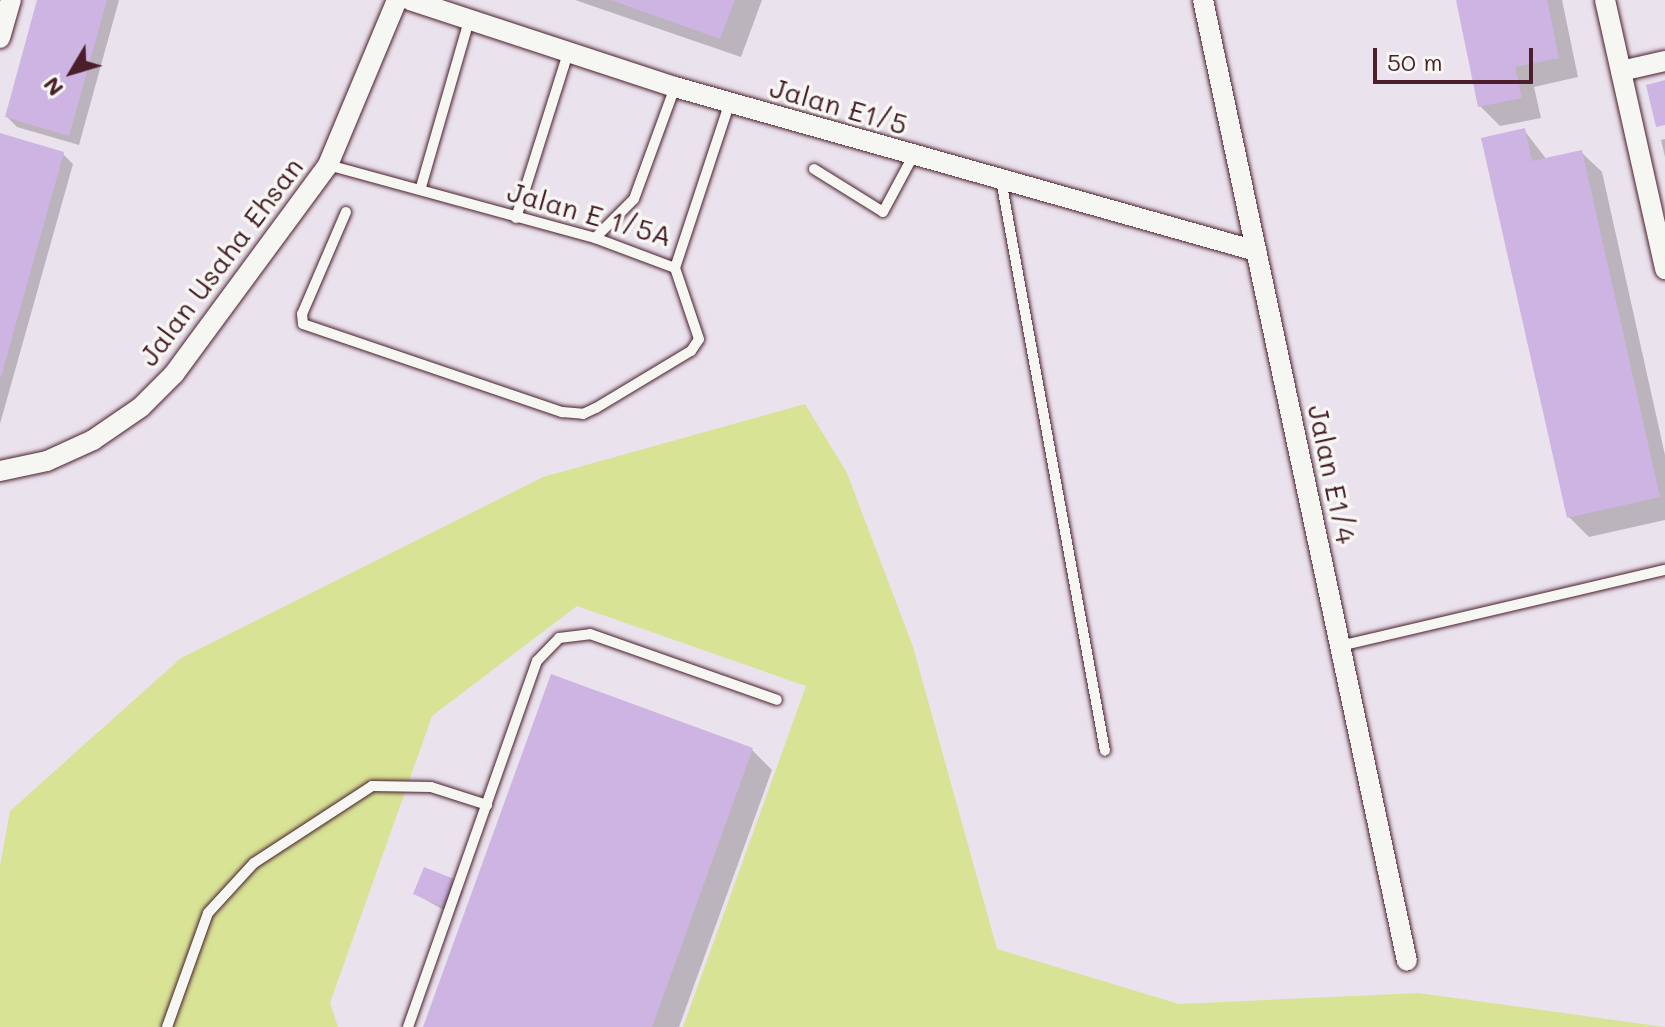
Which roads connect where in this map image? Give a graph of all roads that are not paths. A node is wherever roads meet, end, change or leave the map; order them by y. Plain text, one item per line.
1 (11, 0) edge
2 (397, 0) edge
3 (410, 0) edge
4 (1203, 0) edge
5 (1605, 0) edge
6 (469, 21) junction
7 (1, 30) edge
8 (568, 53) junction
9 (1665, 61) edge
10 (1621, 71) junction
11 (675, 87) junction
12 (730, 102) junction
13 (913, 156) junction
14 (328, 165) junction
15 (814, 169) dead end
16 (1001, 180) junction
17 (421, 187) junction
18 (1659, 210) edge
19 (346, 212) dead end
20 (516, 218) junction
21 (595, 238) junction
22 (1256, 251) junction
23 (675, 268) junction
24 (1665, 269) edge
25 (0, 471) edge
26 (1665, 570) edge
27 (1340, 646) junction
28 (777, 700) dead end
29 (1105, 751) dead end
30 (487, 805) junction
31 (1407, 961) dead end
32 (167, 1027) edge
33 (408, 1027) edge

1 - 7 street
2 - 14 street, Jalan Usaha Ehsan
3 - 6 street, Jalan E1/5
4 - 22 street, Jalan E1/4
5 - 10 street
6 - 8 street, Jalan E1/5
6 - 17 lane
8 - 11 street, Jalan E1/5
8 - 20 lane
9 - 10 street
10 - 18 street
11 - 12 street, Jalan E1/5
11 - 21 lane
12 - 13 street, Jalan E1/5
12 - 23 lane, Jalan E 1/5A
13 - 15 lane
13 - 16 street, Jalan E1/5
14 - 17 lane, Jalan E 1/5A
14 - 25 street, Jalan Usaha Ehsan
16 - 22 street, Jalan E1/5
16 - 29 lane
17 - 20 lane, Jalan E 1/5A
18 - 24 street
19 - 23 lane
20 - 21 lane, Jalan E 1/5A
21 - 23 lane, Jalan E 1/5A
22 - 27 street, Jalan E1/4
26 - 27 lane
27 - 31 street, Jalan E1/4
28 - 30 lane
30 - 32 lane
30 - 33 lane

